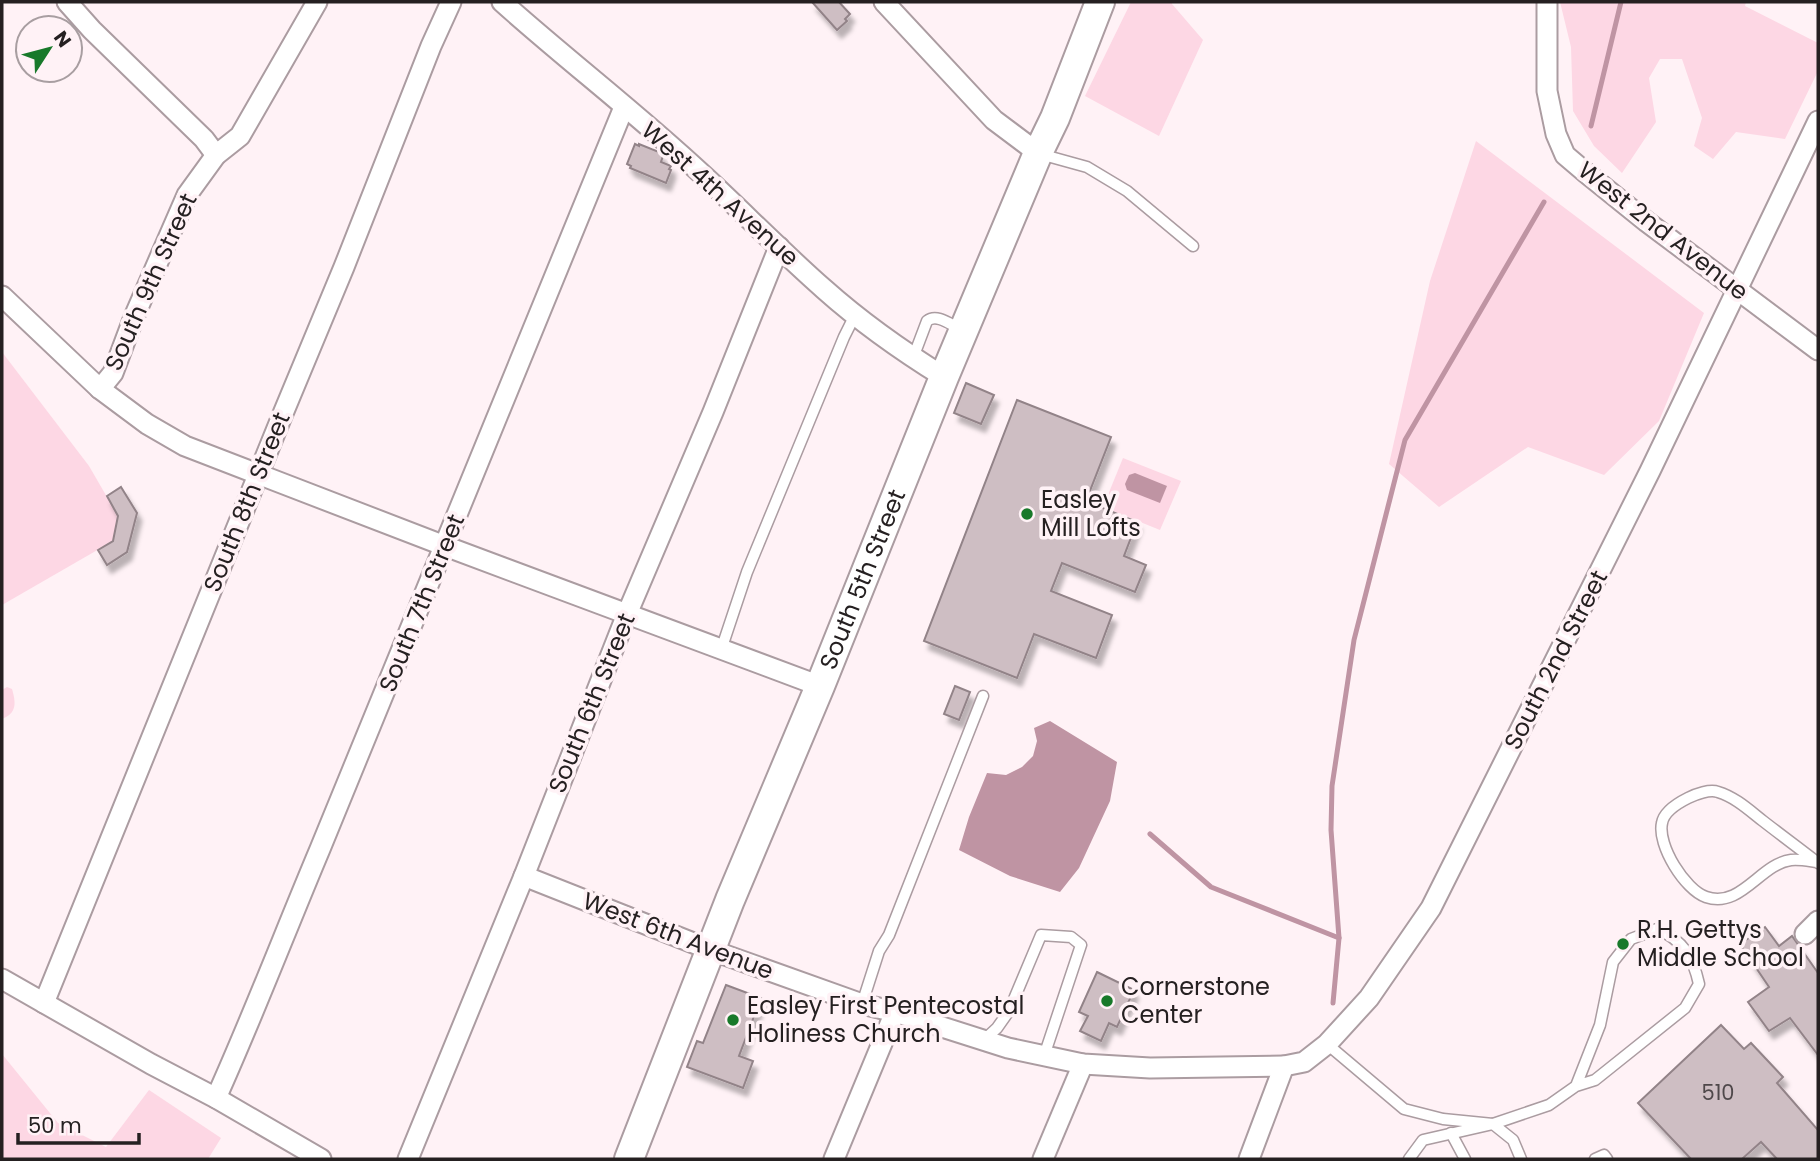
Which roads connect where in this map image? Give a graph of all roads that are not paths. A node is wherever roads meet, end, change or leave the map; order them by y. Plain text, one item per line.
1 (66, 2) edge
2 (317, 2) edge
3 (451, 2) edge
4 (502, 2) edge
5 (884, 2) edge
6 (1100, 2) edge
7 (1547, 2) edge
8 (624, 107) junction
9 (1818, 121) edge
10 (1038, 153) junction
11 (216, 155) junction
12 (1193, 246) dead end
13 (779, 247) junction
14 (1737, 289) junction
15 (2, 296) edge
16 (855, 315) junction
17 (964, 331) junction
18 (1818, 350) edge
19 (913, 358) junction
20 (944, 377) junction
21 (100, 389) junction
22 (259, 474) junction
23 (446, 546) junction
24 (627, 614) junction
25 (721, 650) junction
26 (820, 686) junction
27 (983, 696) dead end
28 (1818, 863) edge
29 (524, 876) junction
30 (711, 950) junction
31 (2, 979) edge
32 (44, 1003) junction
33 (862, 1004) junction
34 (895, 1012) junction
35 (983, 1041) junction
36 (1327, 1044) junction
37 (1044, 1056) junction
38 (1083, 1064) junction
39 (1284, 1066) junction
40 (1576, 1086) junction
41 (216, 1098) junction
42 (1493, 1124) junction
43 (1451, 1133) junction
44 (293, 1152) edge
45 (1411, 1158) edge
46 (321, 1159) edge
47 (408, 1159) edge
48 (629, 1159) edge
49 (835, 1159) edge
50 (1043, 1159) edge
51 (1249, 1159) edge
52 (1465, 1159) edge
53 (1521, 1159) edge
54 (1595, 1159) edge
55 (1607, 1159) edge

1 - 11 street
2 - 11 street, South 9th Street
3 - 22 street, South 8th Street
4 - 8 street, West 4th Avenue
5 - 10 street
6 - 10 street, South 5th Street
7 - 14 street, West 2nd Avenue
8 - 13 street, West 4th Avenue
8 - 23 street, South 7th Street
9 - 14 street, South 2nd Street
10 - 12 lane
10 - 17 street, South 5th Street
11 - 21 street, South 9th Street
13 - 16 street, West 4th Avenue
13 - 24 street, South 6th Street
14 - 18 street, West 2nd Avenue
14 - 36 street, South 2nd Street
15 - 21 street
16 - 19 street, West 4th Avenue
16 - 25 lane
17 - 19 lane
17 - 20 street, South 5th Street
19 - 20 street, West 4th Avenue
20 - 26 street, South 5th Street
21 - 22 street
22 - 23 street
22 - 32 street, South 8th Street
23 - 24 street
23 - 41 street, South 7th Street
24 - 25 street
24 - 29 street, South 6th Street
25 - 26 street
26 - 30 street, South 5th Street
27 - 33 lane
28 - 28 lane
29 - 30 street, West 6th Avenue
29 - 47 street, South 6th Street
30 - 33 street, West 6th Avenue
30 - 48 street, South 5th Street
31 - 32 street
32 - 41 street
33 - 34 street, West 6th Avenue
34 - 35 street, West 6th Avenue
34 - 49 street
35 - 37 street, West 6th Avenue
35 - 37 lane
36 - 39 street, South 2nd Street
36 - 42 lane
37 - 38 street, West 6th Avenue
38 - 39 street, West 6th Avenue
38 - 50 street
39 - 51 street
40 - 40 lane
40 - 42 lane
41 - 44 street
42 - 43 lane
42 - 53 lane
43 - 45 lane
43 - 52 lane
44 - 46 street
54 - 55 lane

